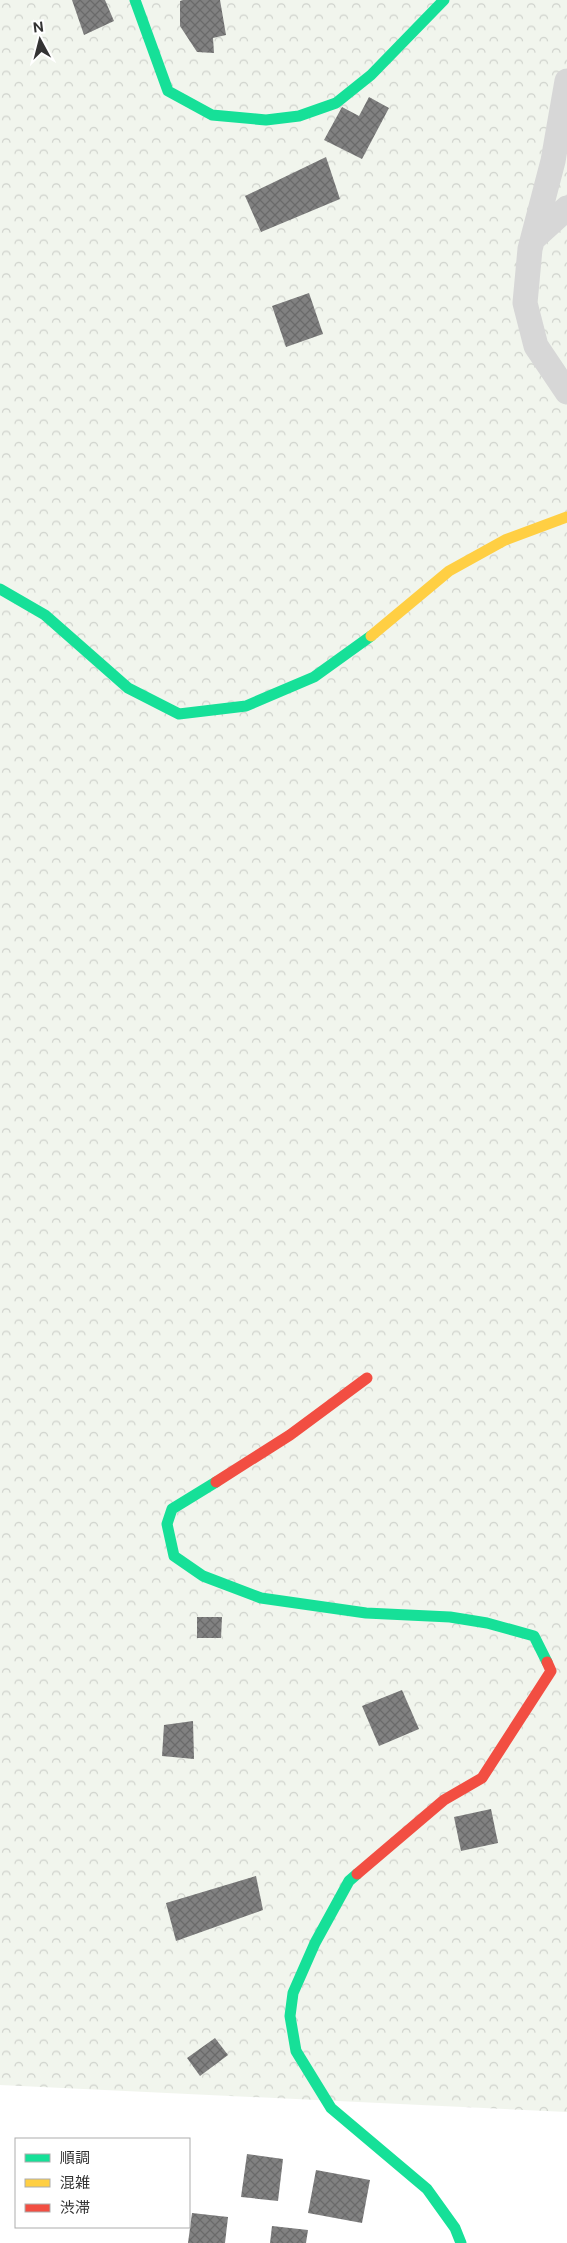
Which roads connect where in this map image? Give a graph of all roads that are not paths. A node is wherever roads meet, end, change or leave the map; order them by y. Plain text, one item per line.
1 (135, 0) edge
2 (444, 0) edge
3 (567, 81) edge
4 (567, 208) edge
5 (533, 238) junction
6 (567, 392) edge
7 (567, 517) edge
8 (0, 589) edge
9 (367, 1378) dead end
10 (461, 2243) edge

1 - 2 street
3 - 5 street
4 - 5 street
5 - 6 street
7 - 8 street
9 - 10 street

